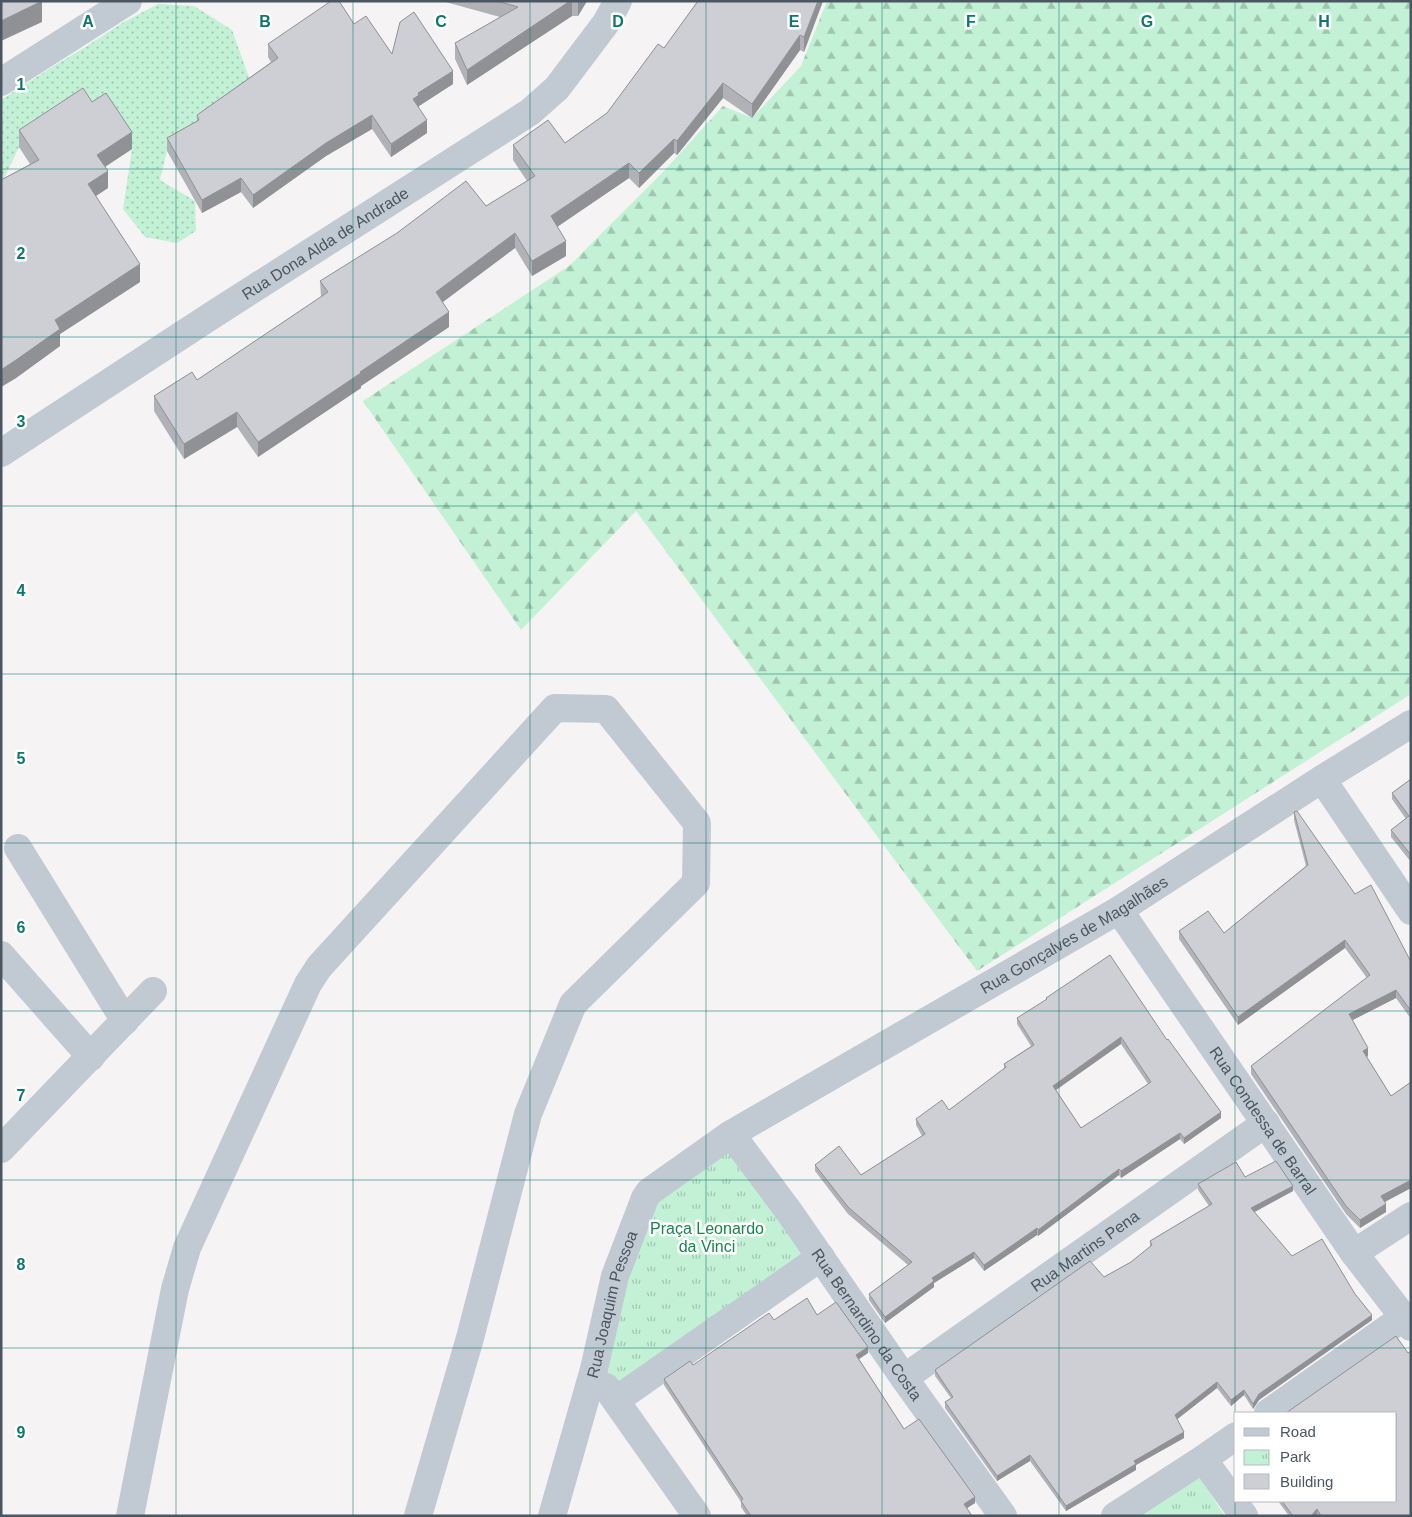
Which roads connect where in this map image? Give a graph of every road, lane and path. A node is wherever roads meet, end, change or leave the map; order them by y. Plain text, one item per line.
1 (128, 1) edge
2 (618, 1) edge
3 (1, 82) edge
4 (1, 453) edge
5 (1411, 724) edge
6 (1322, 779) junction
7 (18, 848) dead end
8 (1119, 910) junction
9 (1411, 911) edge
10 (1, 955) edge
11 (153, 991) dead end
12 (125, 1021) junction
13 (91, 1057) junction
14 (1266, 1123) junction
15 (731, 1134) junction
16 (1, 1149) edge
17 (1411, 1216) edge
18 (1354, 1253) junction
19 (821, 1257) junction
20 (1407, 1322) edge
21 (594, 1369) junction
22 (904, 1378) junction
23 (616, 1400) junction
24 (1270, 1412) edge
25 (1234, 1437) edge
26 (1203, 1459) junction
27 (130, 1516) edge
28 (418, 1516) edge
29 (552, 1516) edge
30 (697, 1516) edge
31 (1003, 1516) edge
32 (1116, 1516) edge
33 (1244, 1516) edge

1 - 3 street
2 - 4 street, Rua Dona Alda de Andrade
5 - 6 street, Rua Gonçalves de Magalhães
6 - 8 street, Rua Gonçalves de Magalhães
6 - 9 street
7 - 12 street
8 - 14 street, Rua Condessa de Barral
8 - 15 street, Rua Gonçalves de Magalhães
10 - 13 street
11 - 12 street
12 - 13 street
13 - 16 street
14 - 18 street, Rua Condessa de Barral
14 - 22 street, Rua Martins Pena
15 - 19 street, Rua Bernardino da Costa
15 - 21 street, Rua Joaquim Pessoa
17 - 18 street
18 - 20 street, Rua Condessa de Barral
19 - 22 street, Rua Bernardino da Costa
19 - 23 street
20 - 24 street
21 - 23 street
21 - 29 street, Rua Joaquim Pessoa
22 - 31 street, Rua Bernardino da Costa
23 - 30 street
25 - 26 street
26 - 32 street
26 - 33 street
27 - 28 street

